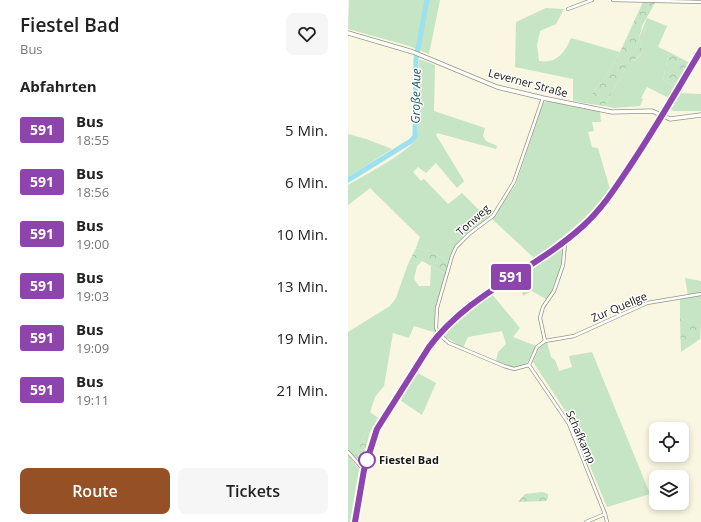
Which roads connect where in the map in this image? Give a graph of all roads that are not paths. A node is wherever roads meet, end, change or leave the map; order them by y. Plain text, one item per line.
1 (592, 0) edge
2 (613, 0) edge
3 (648, 1) edge
4 (701, 2) edge
5 (568, 10) dead end
6 (348, 32) edge
7 (701, 50) edge
8 (543, 98) junction
9 (662, 115) junction
10 (701, 115) edge
11 (565, 242) junction
12 (701, 294) edge
13 (439, 334) junction
14 (545, 341) junction
15 (529, 365) junction
16 (348, 452) edge
17 (364, 470) junction
18 (605, 514) junction
19 (355, 522) edge
20 (586, 522) edge
21 (606, 522) edge

1 - 5 street
2 - 3 street
3 - 4 street
6 - 8 street, Leverner Straße
7 - 9 street
8 - 9 street, Leverner Straße
8 - 13 street, Tonweg
9 - 10 street, Leverner Straße
9 - 11 street
11 - 13 street
11 - 14 street
12 - 14 street, Zur Quellge
13 - 15 street
13 - 17 street
14 - 15 street
15 - 18 street, Schafkamp
16 - 17 street
17 - 19 street
18 - 20 street
18 - 21 street, Schafkamp

